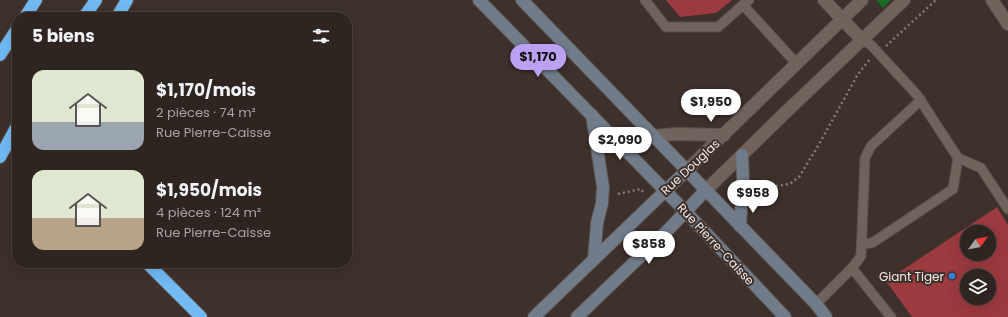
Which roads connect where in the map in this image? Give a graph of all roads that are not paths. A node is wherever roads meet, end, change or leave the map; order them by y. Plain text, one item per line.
1 (36, 0) edge
2 (96, 0) edge
3 (127, 0) edge
4 (479, 0) edge
5 (522, 0) edge
6 (645, 0) edge
7 (824, 0) edge
8 (862, 0) edge
9 (904, 0) edge
10 (992, 0) edge
11 (746, 2) edge
12 (28, 12) edge
13 (88, 12) edge
14 (120, 12) edge
15 (842, 19) junction
16 (1008, 24) edge
17 (12, 36) edge
18 (862, 40) junction
19 (0, 55) edge
20 (797, 64) junction
21 (921, 100) junction
22 (592, 115) junction
23 (12, 135) edge
24 (724, 135) junction
25 (653, 136) junction
26 (742, 155) junction
27 (0, 157) edge
28 (958, 158) junction
29 (686, 171) junction
30 (665, 191) junction
31 (705, 191) junction
32 (1008, 209) edge
33 (686, 212) junction
34 (740, 226) junction
35 (862, 244) junction
36 (594, 259) junction
37 (152, 268) edge
38 (852, 268) junction
39 (816, 304) junction
40 (201, 317) edge
41 (534, 317) edge
42 (577, 317) edge
43 (785, 317) edge
44 (826, 317) edge
45 (891, 317) edge

1 - 12 highway
2 - 13 highway
3 - 14 highway
4 - 22 main road, Rue Pierre-Caisse
5 - 25 main road
6 - 11 lane
7 - 15 street
8 - 15 street, Rue Douglas
9 - 18 street
10 - 16 street
11 - 20 lane
15 - 18 street
15 - 20 street, Rue Douglas
17 - 19 highway
18 - 21 lane
18 - 26 street
20 - 24 street, Rue Douglas
21 - 28 lane
21 - 35 lane
22 - 30 main road, Rue Pierre-Caisse
22 - 36 main road
23 - 27 highway
24 - 25 street
24 - 29 street, Rue Douglas
25 - 29 main road
26 - 31 street
26 - 34 main road
28 - 32 lane
28 - 35 lane
29 - 30 main road, Rue Douglas
29 - 31 main road
30 - 33 main road, Rue Pierre-Caisse
30 - 36 main road, Rue Douglas
31 - 33 main road
31 - 34 main road
33 - 42 main road
33 - 43 main road, Rue Pierre-Caisse
34 - 39 main road
35 - 38 lane
36 - 41 main road, Rue Douglas
37 - 40 highway
38 - 39 lane
38 - 45 lane
39 - 44 main road

